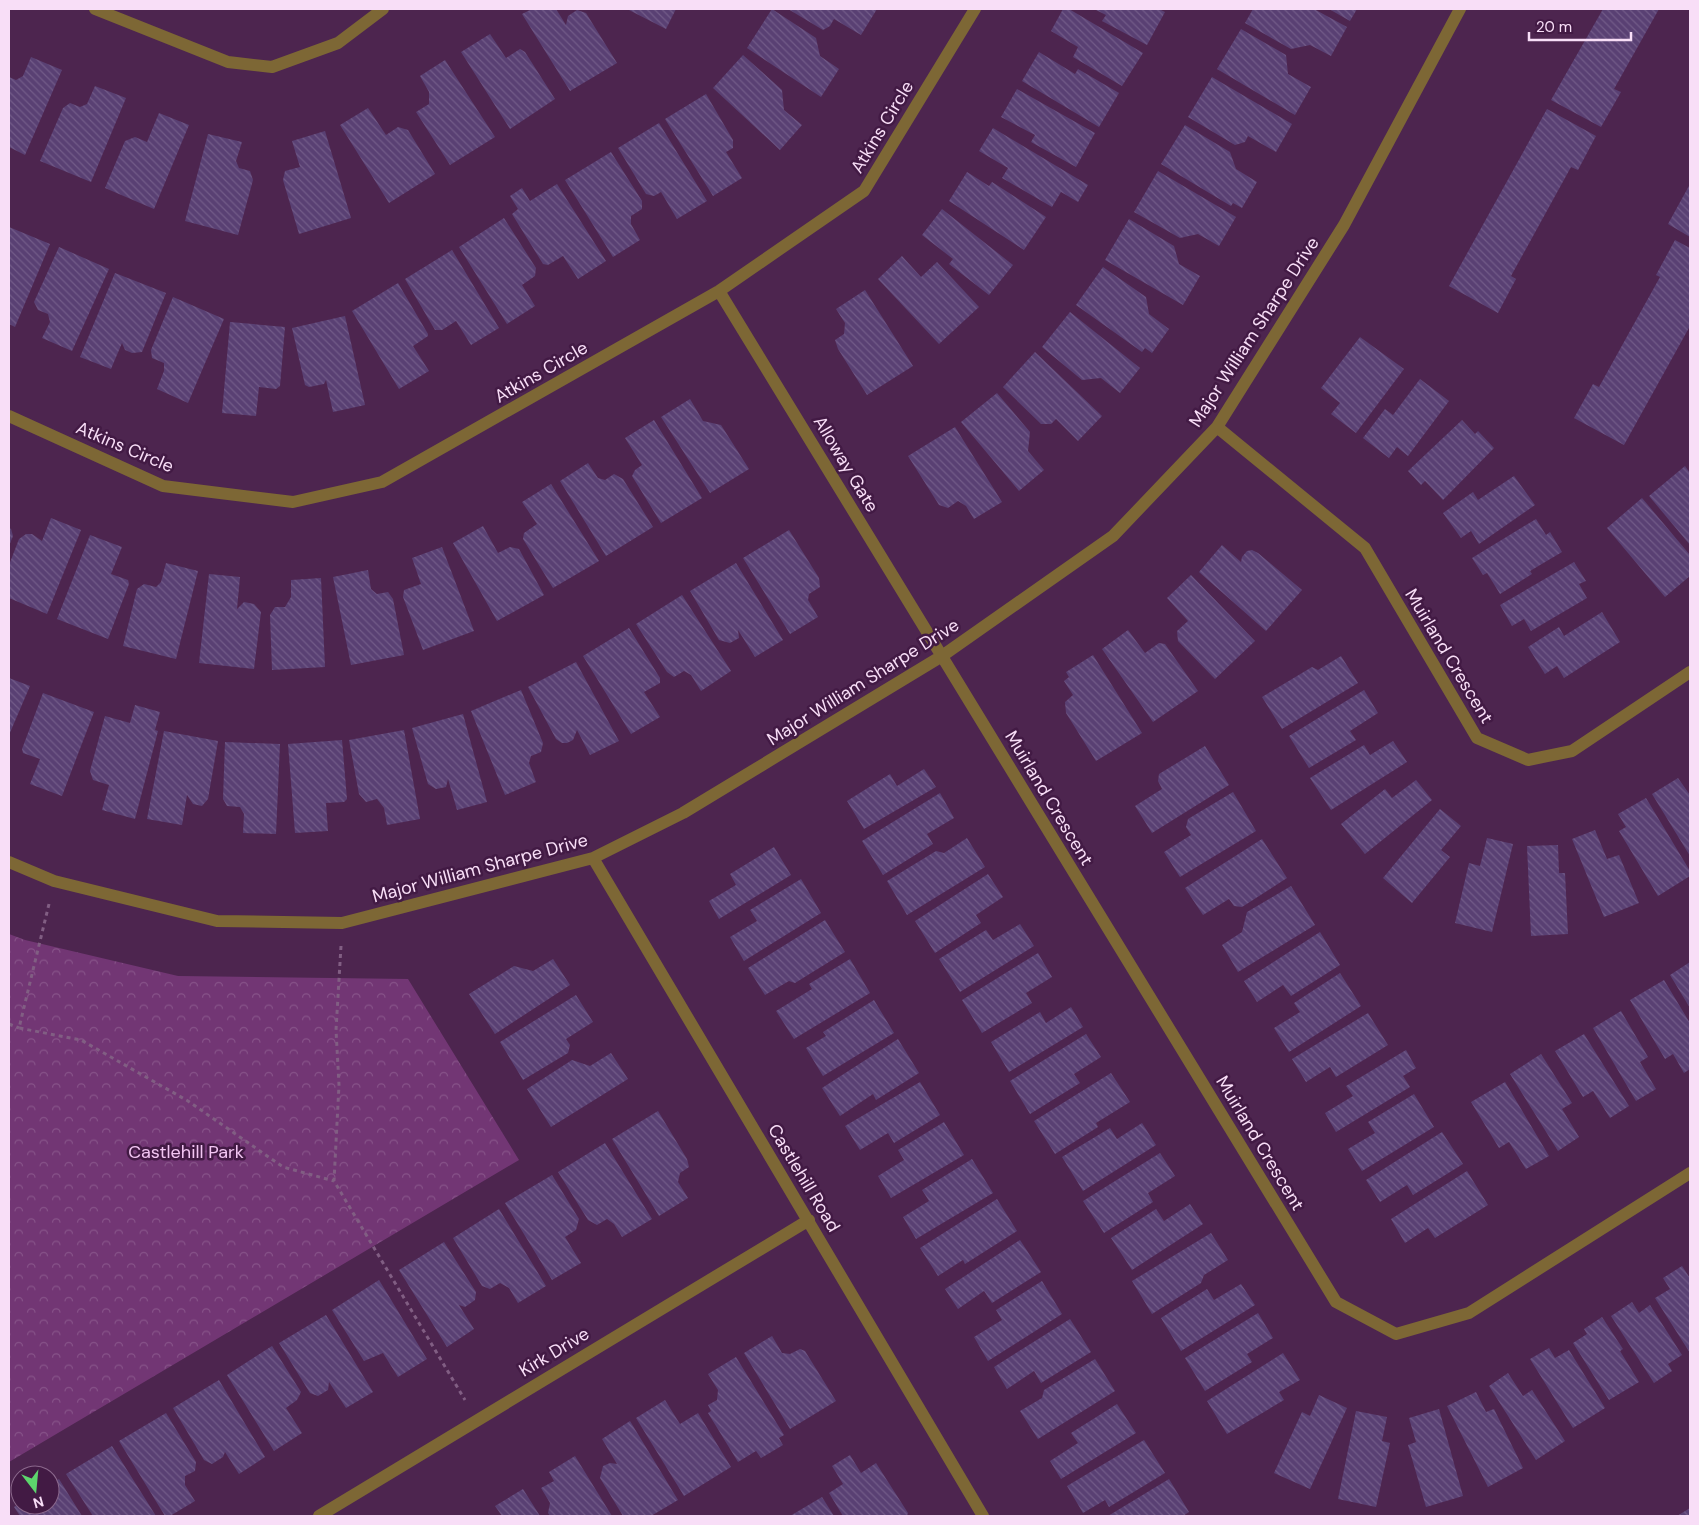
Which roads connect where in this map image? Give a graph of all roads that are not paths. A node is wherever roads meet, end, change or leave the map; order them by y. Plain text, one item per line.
1 (95, 9) edge
2 (383, 9) edge
3 (975, 9) edge
4 (1460, 9) edge
5 (720, 291) junction
6 (9, 416) edge
7 (1217, 427) junction
8 (942, 656) junction
9 (1690, 672) edge
10 (593, 858) junction
11 (9, 862) edge
12 (1690, 1173) edge
13 (809, 1220) junction
14 (319, 1516) edge
15 (983, 1516) edge

1 - 2 street
3 - 5 street, Atkins Circle
4 - 7 street, Major William Sharpe Drive
5 - 6 street, Atkins Circle
5 - 8 street, Alloway Gate
7 - 8 street, Major William Sharpe Drive
7 - 9 street, Muirland Crescent
8 - 10 street, Major William Sharpe Drive
8 - 12 street, Muirland Crescent
10 - 11 street, Major William Sharpe Drive
10 - 13 street, Castlehill Road
13 - 14 street, Kirk Drive
13 - 15 street, Castlehill Road

